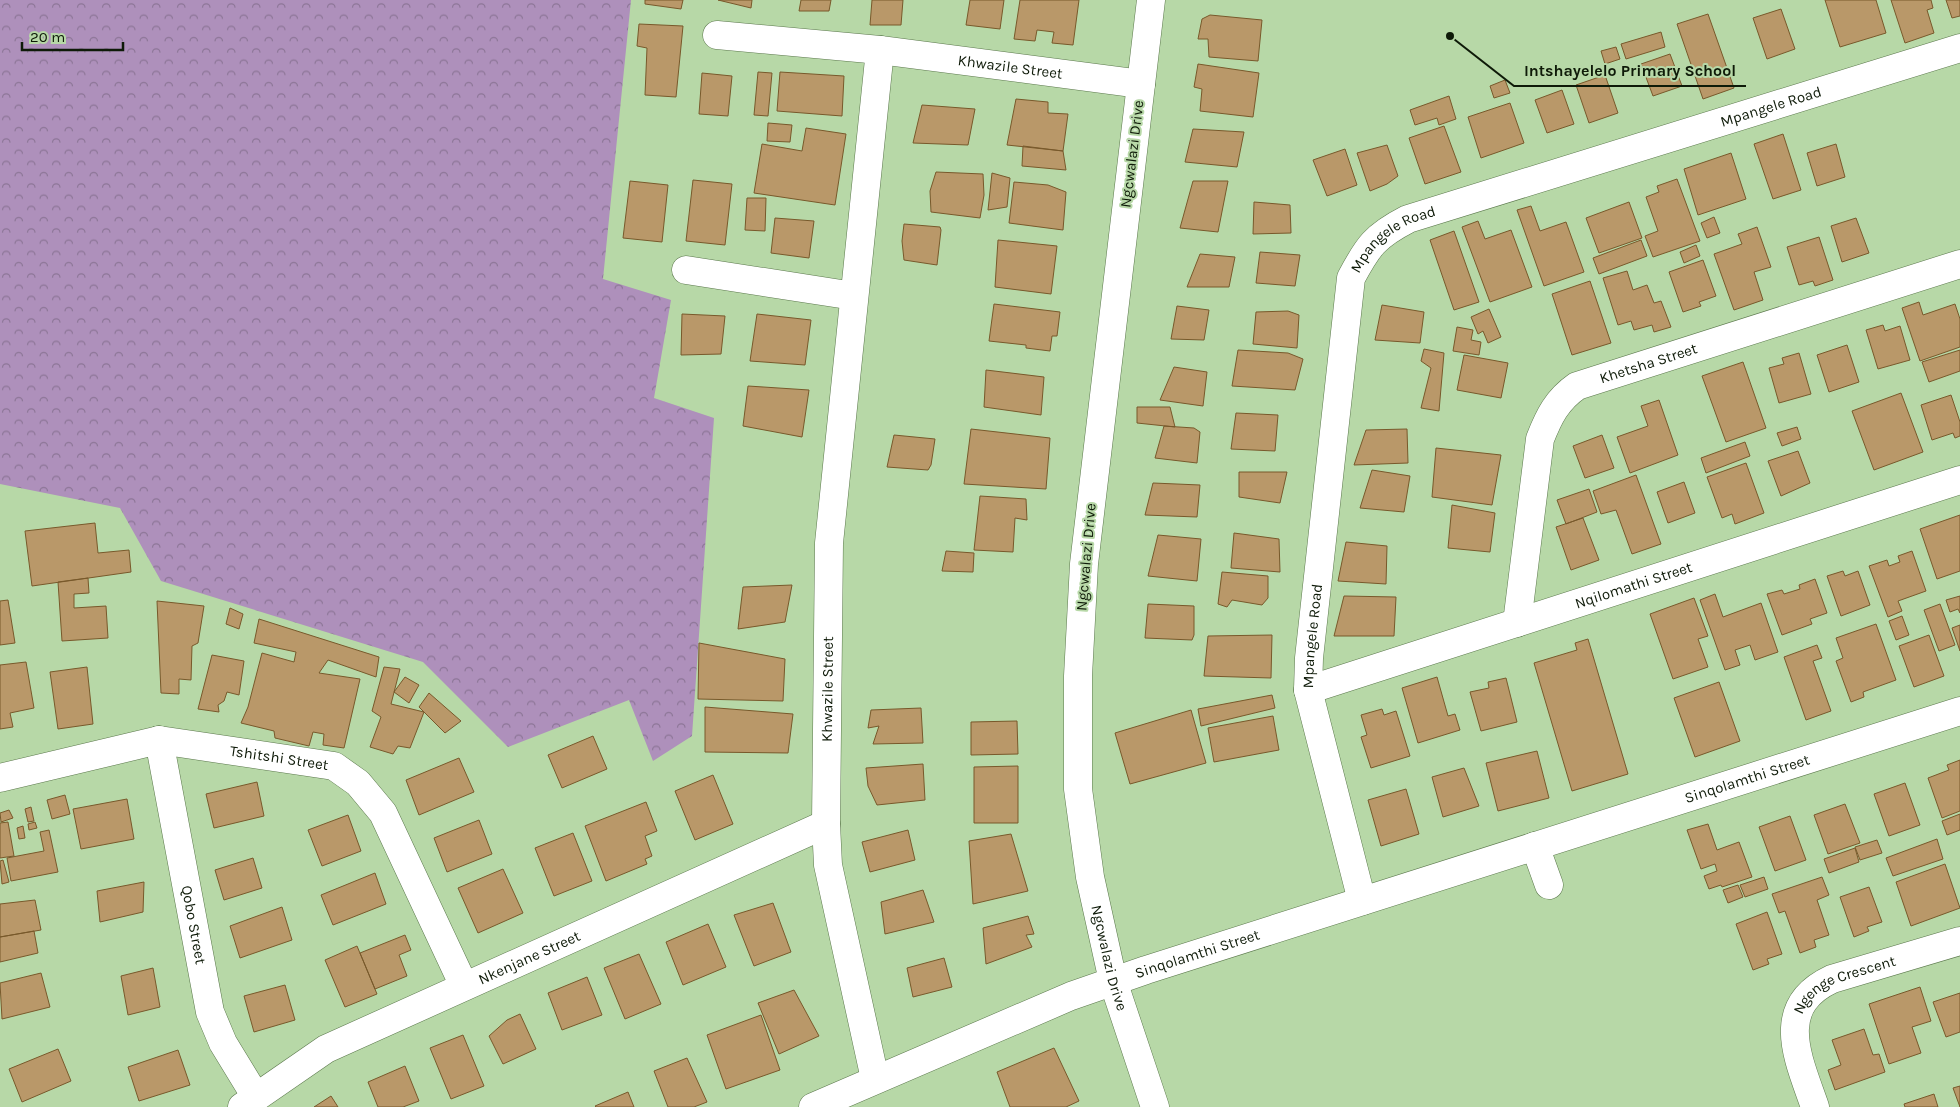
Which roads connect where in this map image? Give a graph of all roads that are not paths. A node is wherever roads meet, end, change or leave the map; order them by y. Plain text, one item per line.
1 (1151, 0) edge
2 (717, 35) dead end
3 (1960, 48) edge
4 (880, 50) junction
5 (1140, 84) junction
6 (1960, 264) edge
7 (686, 270) dead end
8 (854, 296) junction
9 (1960, 480) edge
10 (1517, 623) junction
11 (1308, 690) junction
12 (1960, 711) edge
13 (160, 740) junction
14 (0, 778) edge
15 (826, 824) junction
16 (1535, 846) junction
17 (1549, 886) dead end
18 (1362, 901) junction
19 (1960, 941) edge
20 (1113, 981) junction
21 (464, 986) junction
22 (874, 1079) junction
23 (249, 1102) edge
24 (813, 1107) edge
25 (1155, 1107) edge
26 (1815, 1107) edge

1 - 5 street, Ngcwalazi Drive
2 - 4 street, Khwazile Street
3 - 11 street, Mpangele Road
4 - 5 street, Khwazile Street
4 - 8 street, Khwazile Street
5 - 20 street, Ngcwalazi Drive
6 - 10 street, Khetsha Street
7 - 8 street
8 - 15 street, Khwazile Street
9 - 10 street, Nqilomathi Street
10 - 11 street, Nqilomathi Street
11 - 18 street, Mpangele Road
12 - 16 street, Sinqolamthi Street
13 - 14 street, Tshitshi Street
13 - 21 street, Tshitshi Street
13 - 23 street, Qobo Street
15 - 21 street, Nkenjane Street
15 - 22 street, Khwazile Street
16 - 17 street
16 - 18 street, Sinqolamthi Street
18 - 20 street, Sinqolamthi Street
19 - 26 street, Ngenge Crescent
20 - 22 street, Sinqolamthi Street
20 - 25 street, Ngcwalazi Drive
21 - 23 street, Nkenjane Street
22 - 24 street, Sinqolamthi Street

